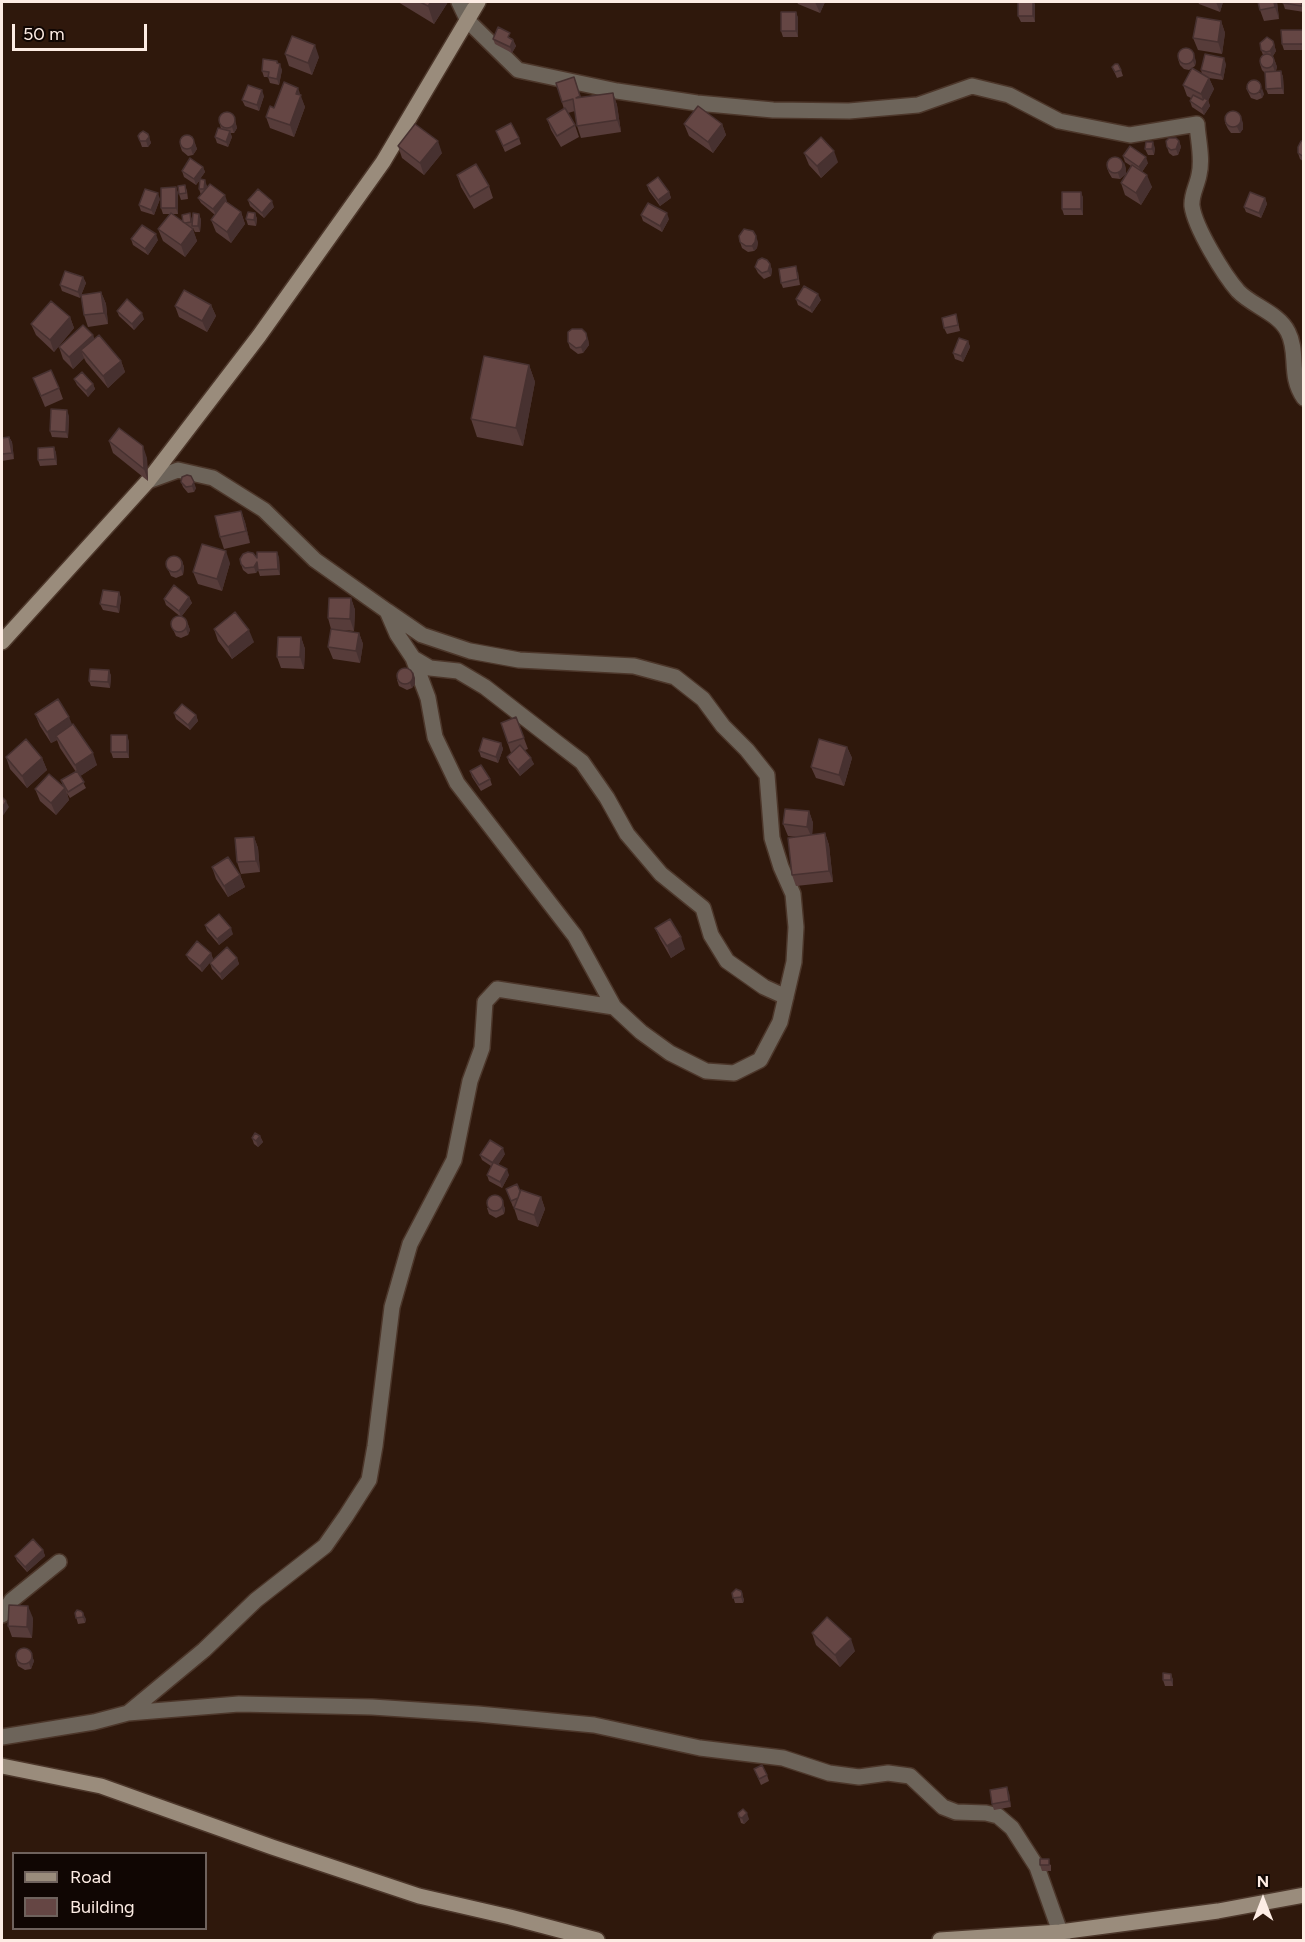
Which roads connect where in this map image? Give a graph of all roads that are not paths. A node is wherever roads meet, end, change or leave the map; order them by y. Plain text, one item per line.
1 (459, 2) edge
2 (478, 2) edge
3 (468, 21) junction
4 (1304, 398) edge
5 (148, 481) junction
6 (387, 611) junction
7 (2, 642) edge
8 (413, 658) junction
9 (786, 997) junction
10 (614, 1007) junction
11 (59, 1562) dead end
12 (2, 1615) edge
13 (128, 1713) junction
14 (2, 1737) edge
15 (2, 1766) edge
16 (1304, 1895) edge
17 (1061, 1936) edge
18 (597, 1941) edge
19 (940, 1941) edge

1 - 3 street
2 - 3 street
3 - 4 street
3 - 5 street
5 - 6 street
5 - 7 street
6 - 8 street
6 - 9 street
8 - 9 street
8 - 10 street
9 - 10 street
10 - 13 street
11 - 12 street
13 - 14 street
13 - 17 street
15 - 18 street
16 - 17 street
17 - 19 street

